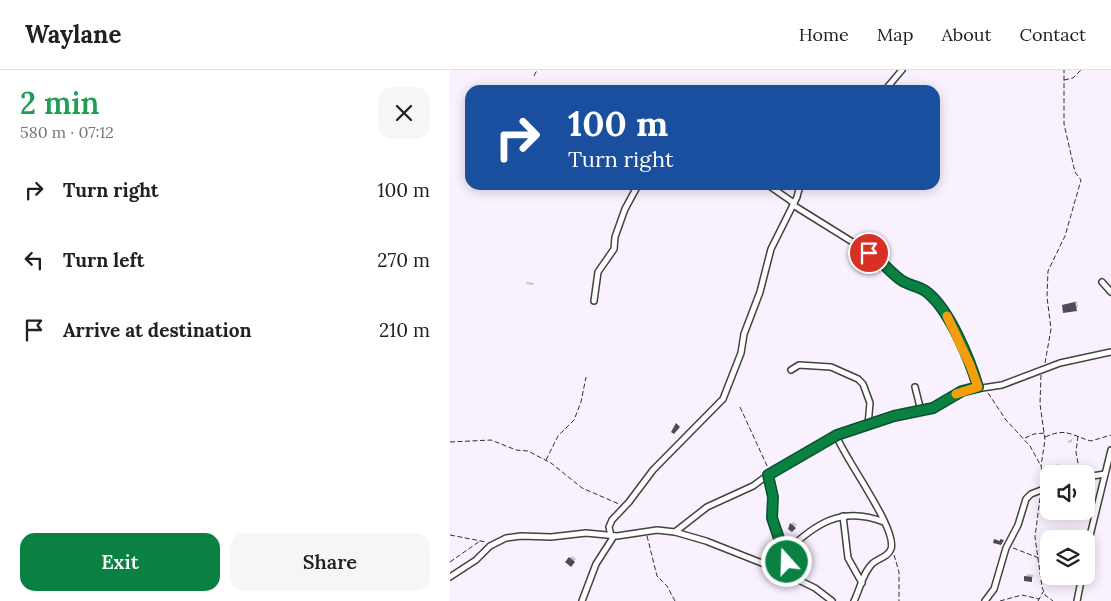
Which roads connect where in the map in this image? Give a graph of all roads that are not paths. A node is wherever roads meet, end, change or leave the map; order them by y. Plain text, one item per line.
1 (902, 70) edge
2 (888, 85) edge
3 (635, 190) edge
4 (775, 190) edge
5 (798, 190) edge
6 (794, 204) junction
7 (1102, 282) dead end
8 (1111, 292) edge
9 (594, 301) dead end
10 (1111, 352) edge
11 (791, 370) dead end
12 (915, 387) dead end
13 (980, 387) junction
14 (921, 411) junction
15 (868, 425) junction
16 (836, 435) junction
17 (1111, 450) edge
18 (769, 474) junction
19 (1105, 474) junction
20 (1095, 476) edge
21 (1040, 490) edge
22 (842, 516) junction
23 (885, 522) junction
24 (1091, 530) edge
25 (674, 532) junction
26 (613, 536) junction
27 (784, 554) junction
28 (789, 576) junction
29 (450, 577) edge
30 (862, 583) junction
31 (1080, 585) edge
32 (582, 601) edge
33 (832, 601) edge
34 (854, 601) edge
35 (984, 601) edge
36 (1077, 601) edge

1 - 2 street
3 - 9 street
4 - 6 street
5 - 6 street
6 - 13 street
6 - 26 street
7 - 8 street
10 - 13 street
11 - 15 street
12 - 14 street
13 - 14 street
14 - 15 street
15 - 16 street
16 - 18 street
16 - 23 street
17 - 19 street
18 - 25 street
18 - 27 street
19 - 20 street
19 - 24 street
21 - 35 street
22 - 23 street
22 - 27 street
22 - 30 street
23 - 30 street
25 - 26 street
25 - 28 street
26 - 29 street
26 - 32 street
27 - 28 street
28 - 33 street
30 - 34 street
31 - 36 street

